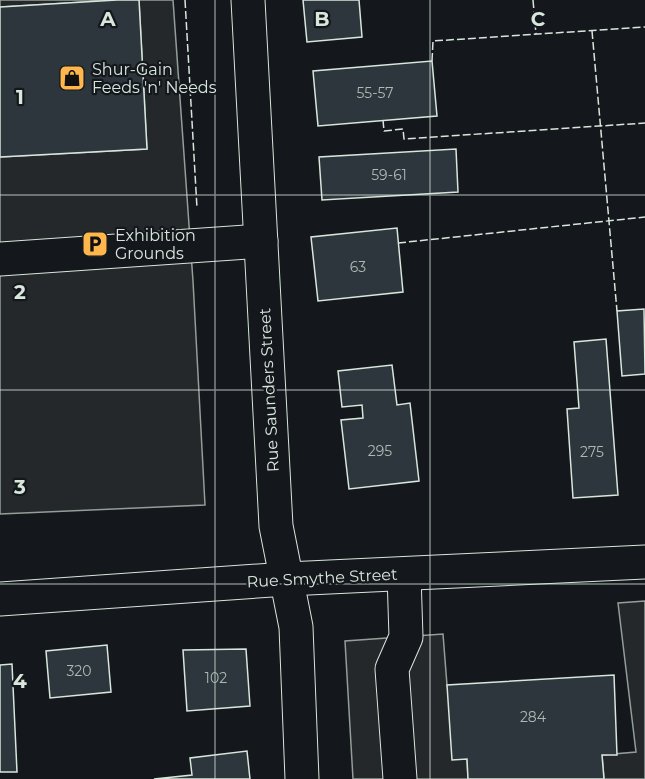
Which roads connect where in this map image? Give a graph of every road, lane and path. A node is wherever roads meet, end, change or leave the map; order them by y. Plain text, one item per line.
1 (248, 0) edge
2 (261, 242) junction
3 (0, 259) edge
4 (645, 562) edge
5 (404, 575) junction
6 (287, 579) junction
7 (0, 599) edge
8 (302, 779) edge
9 (400, 779) edge

1 - 2 street, Rue Saunders Street
2 - 3 street
2 - 6 street, Rue Saunders Street
4 - 5 street, Rue Smythe Street
5 - 6 street, Rue Smythe Street
5 - 9 street
6 - 7 street, Rue Smythe Street
6 - 8 street, Rue Saunders Street

